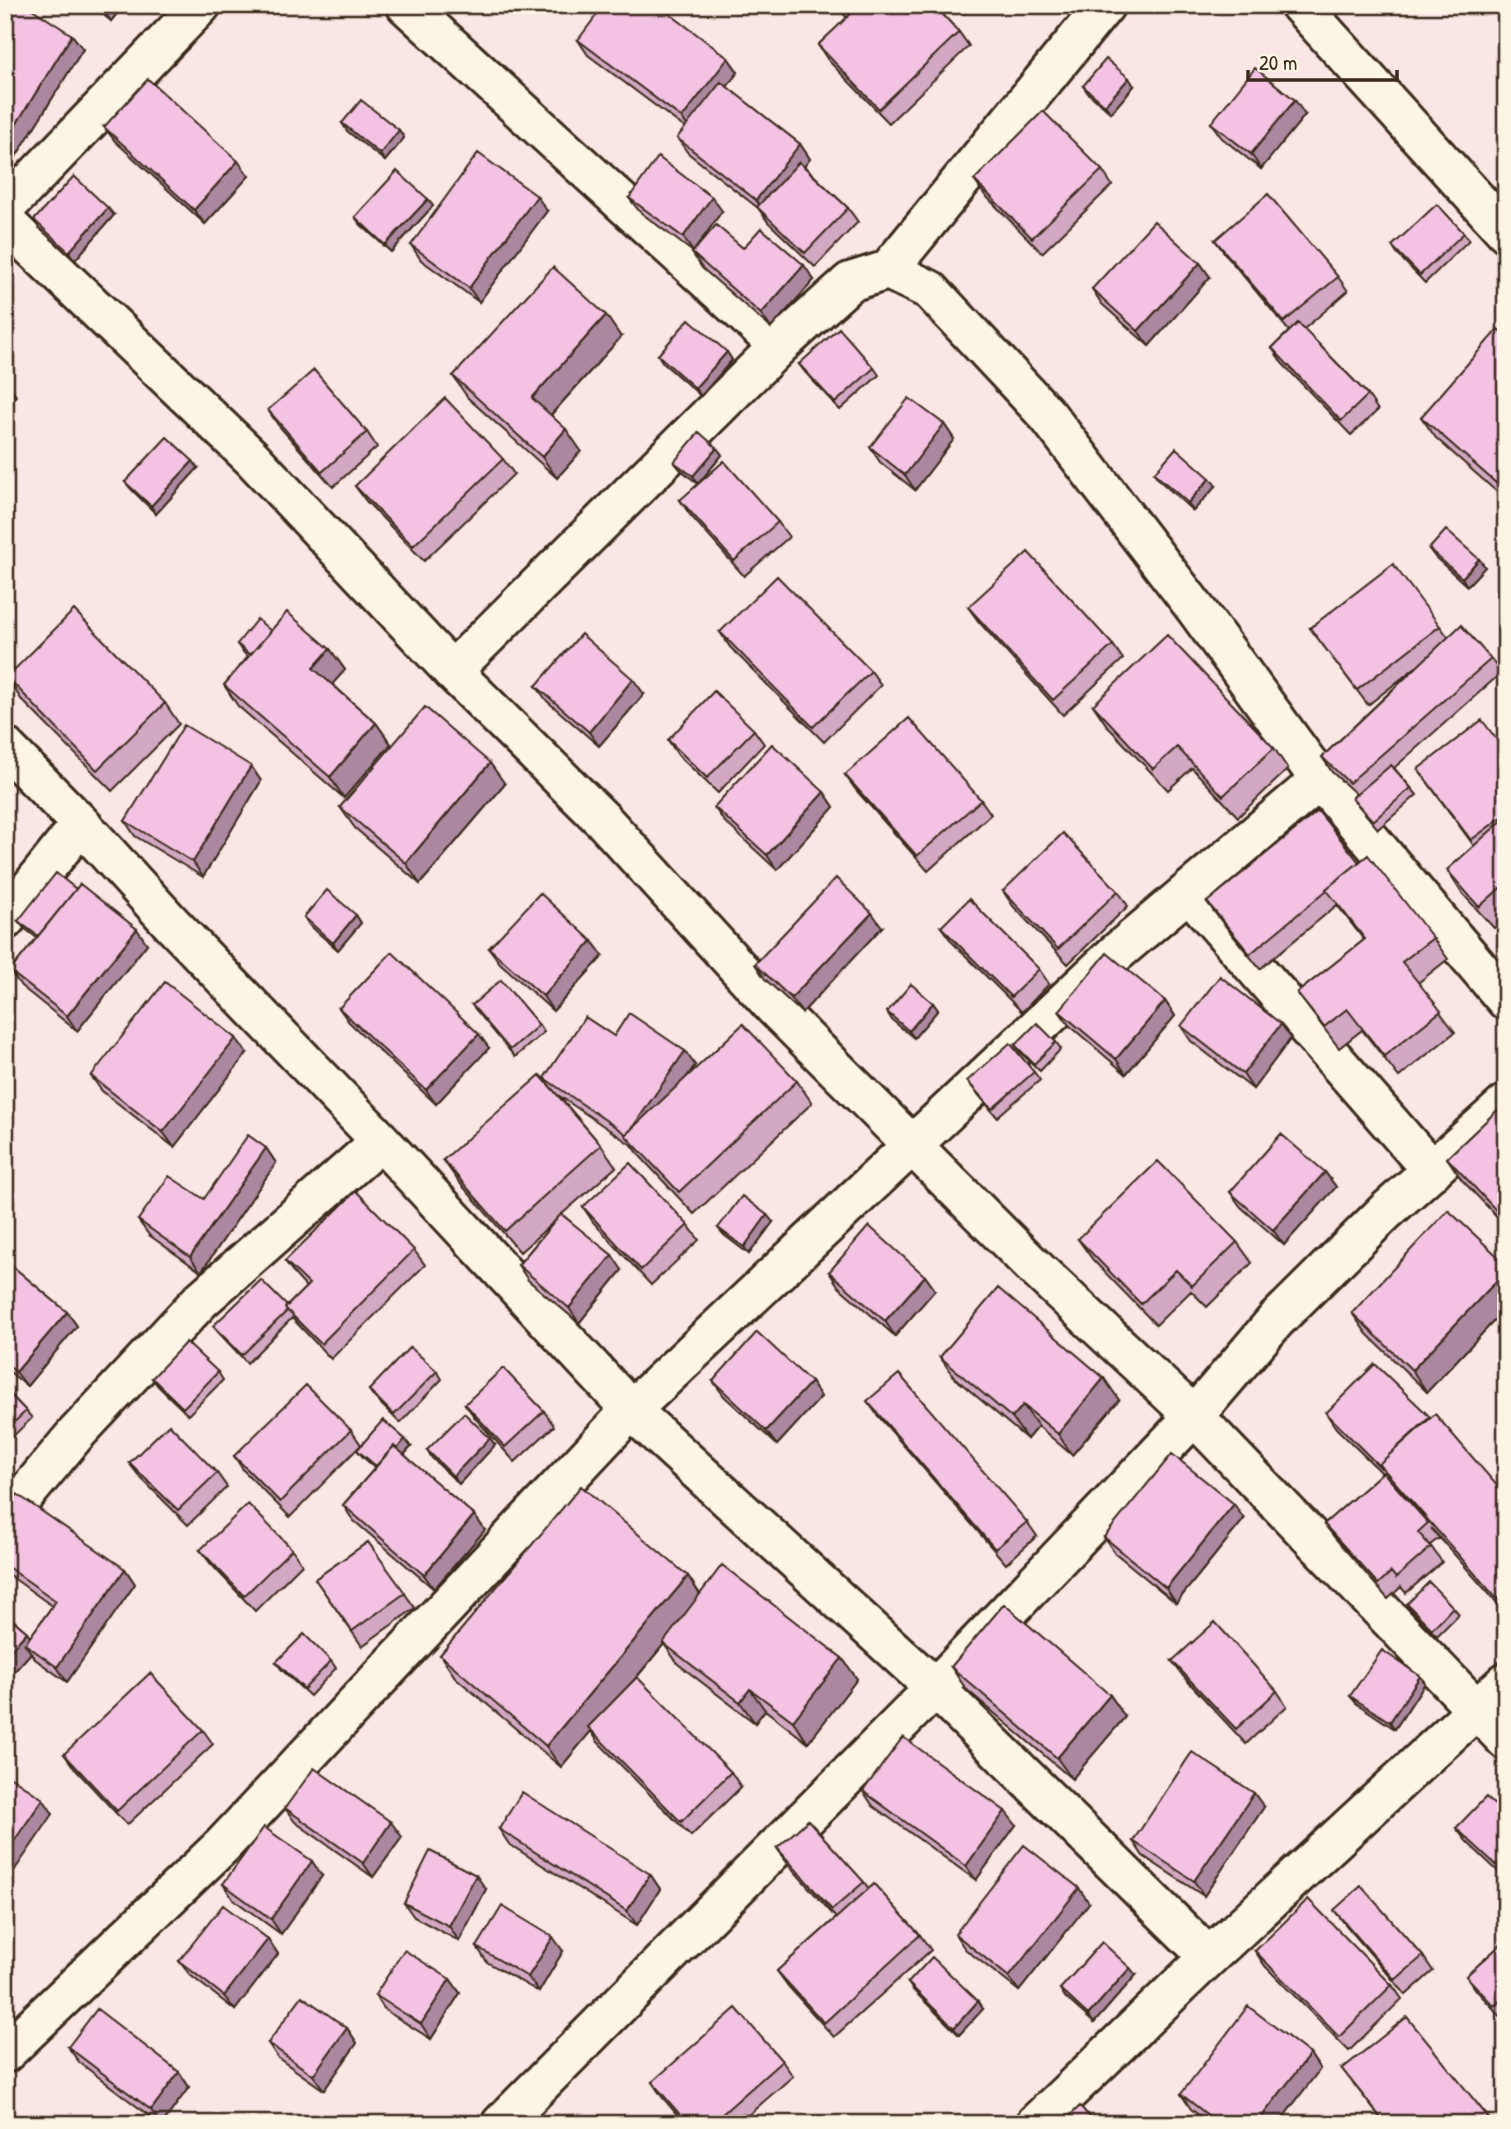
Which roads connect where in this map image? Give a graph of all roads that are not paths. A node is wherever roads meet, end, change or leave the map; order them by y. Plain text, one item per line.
1 (201, 5) edge
2 (406, 5) edge
3 (1105, 5) edge
4 (1300, 5) edge
5 (5, 208) edge
6 (5, 222) edge
7 (1506, 232) edge
8 (888, 270) junction
9 (779, 346) junction
10 (452, 671) junction
11 (5, 747) edge
12 (1320, 779) junction
13 (81, 824) junction
14 (1189, 892) junction
15 (5, 920) edge
16 (1506, 1000) edge
17 (1506, 1104) edge
18 (381, 1141) junction
19 (911, 1144) junction
20 (1433, 1171) junction
21 (631, 1410) junction
22 (1194, 1416) junction
23 (5, 1519) edge
24 (1506, 1682) edge
25 (935, 1688) junction
26 (1479, 1710) junction
27 (1506, 1740) edge
28 (1209, 1957) junction
29 (5, 2053) edge
30 (501, 2124) edge
31 (1035, 2124) edge

1 - 5 street
2 - 9 street
3 - 8 street
4 - 7 street
6 - 10 street
8 - 9 street
8 - 12 street
9 - 10 street
10 - 19 street
11 - 13 street
12 - 14 street
12 - 16 street
13 - 15 street
13 - 18 street
14 - 19 street
14 - 20 street
17 - 20 street
18 - 21 street
18 - 23 street
19 - 21 street
19 - 22 street
20 - 22 street
21 - 25 street
21 - 29 street
22 - 25 street
22 - 26 street
24 - 26 street
25 - 28 street
25 - 30 street
26 - 27 street
26 - 28 street
28 - 31 street

